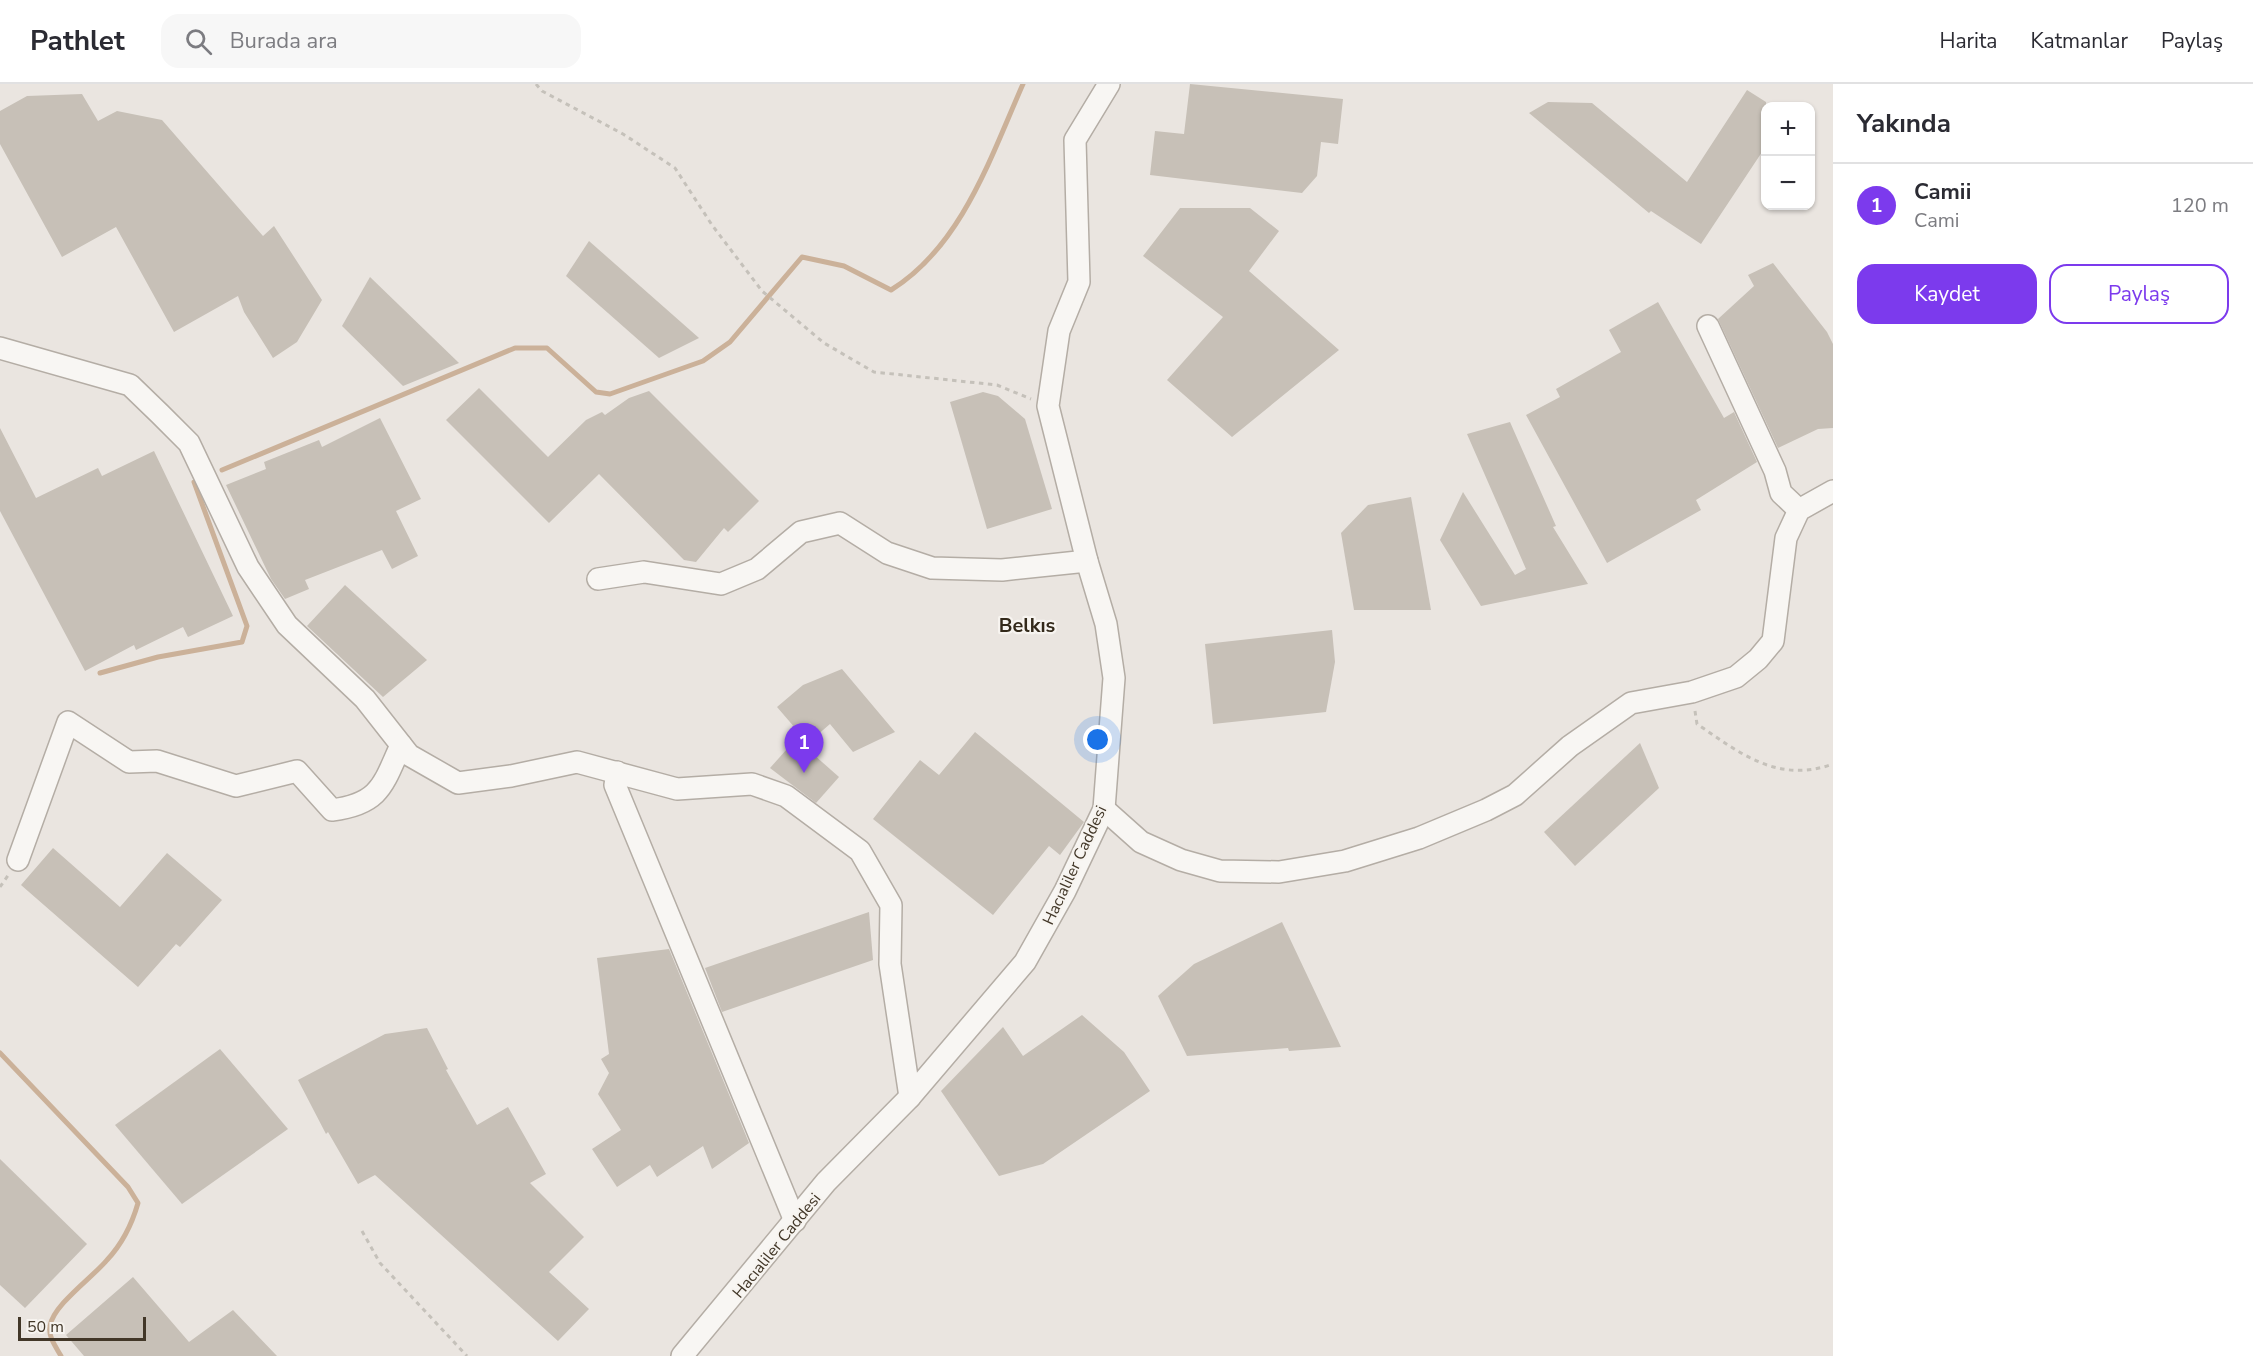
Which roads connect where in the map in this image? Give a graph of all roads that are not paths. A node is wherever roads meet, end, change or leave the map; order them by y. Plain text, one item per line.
1 (1109, 84) edge
2 (1708, 326) dead end
3 (0, 348) edge
4 (1833, 491) edge
5 (1799, 510) junction
6 (1087, 561) junction
7 (597, 579) dead end
8 (401, 745) junction
9 (617, 772) junction
10 (1104, 809) junction
11 (18, 860) dead end
12 (910, 1097) junction
13 (795, 1221) junction
14 (682, 1356) edge

1 - 6 street, Hacıaliler Caddesi
2 - 5 street
3 - 8 street
4 - 5 street
5 - 10 street
6 - 7 street
6 - 10 street, Hacıaliler Caddesi
8 - 9 street
8 - 11 street
9 - 12 street
9 - 13 street
10 - 12 street, Hacıaliler Caddesi
12 - 13 street, Hacıaliler Caddesi
13 - 14 street, Hacıaliler Caddesi

